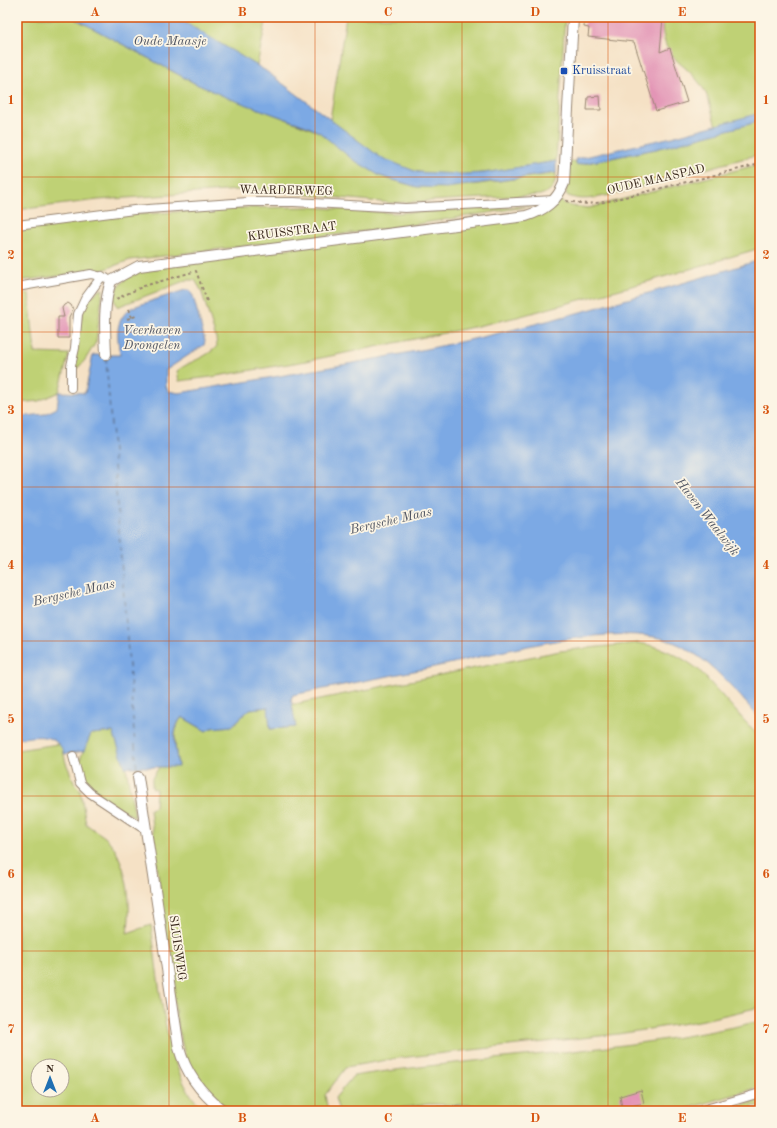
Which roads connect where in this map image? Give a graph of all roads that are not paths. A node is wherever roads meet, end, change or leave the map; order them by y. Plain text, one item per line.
1 (573, 17) edge
2 (555, 200) junction
3 (17, 225) edge
4 (102, 276) junction
5 (111, 281) junction
6 (17, 287) edge
7 (106, 354) dead end
8 (71, 388) dead end
9 (73, 756) dead end
10 (138, 776) dead end
11 (146, 826) junction
12 (760, 1093) edge
13 (221, 1110) edge
14 (432, 1111) edge
15 (459, 1111) edge
16 (699, 1111) edge

1 - 2 street, KRUISSTRAAT
2 - 3 street, WAARDERWEG
2 - 5 street, KRUISSTRAAT
4 - 5 street
4 - 6 street
4 - 8 street
5 - 7 street
9 - 11 street
10 - 11 street, SLUISWEG
11 - 13 street, SLUISWEG
12 - 16 street
14 - 15 street

